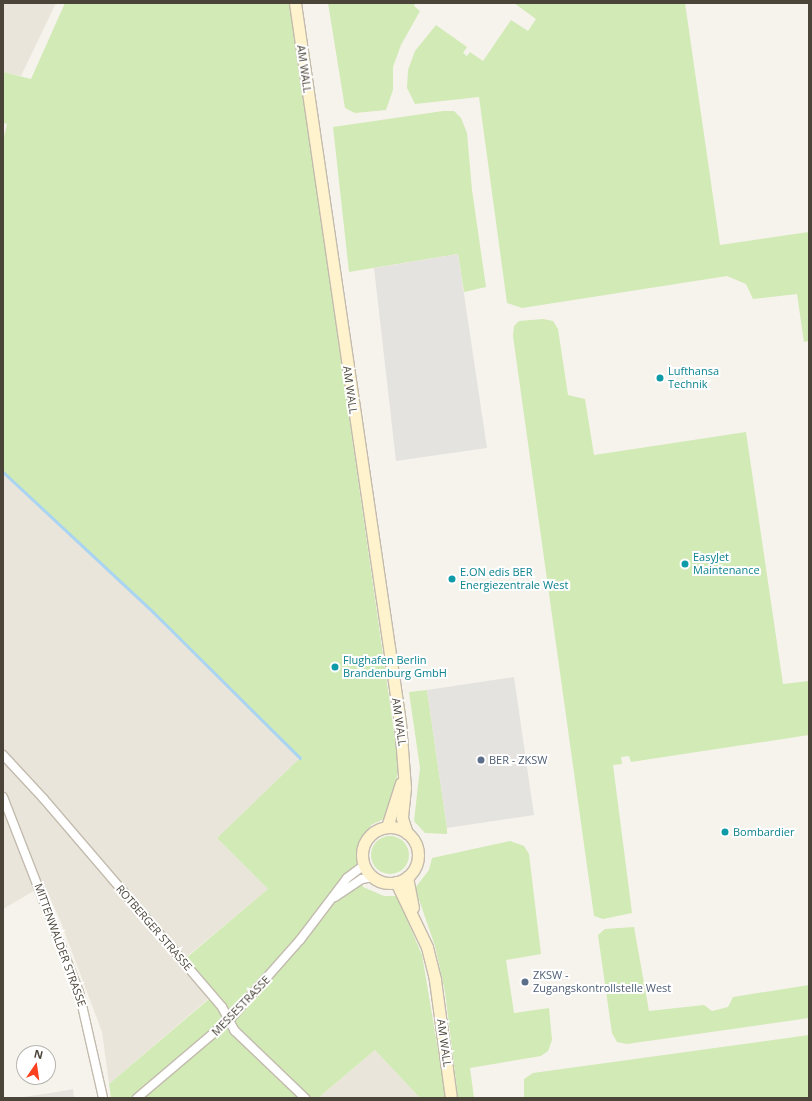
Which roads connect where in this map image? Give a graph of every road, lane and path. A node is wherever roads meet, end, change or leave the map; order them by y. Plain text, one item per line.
1 (295, 3) edge
2 (3, 755) edge
3 (403, 777) junction
4 (3, 797) edge
5 (387, 828) junction
6 (407, 833) junction
7 (364, 864) junction
8 (374, 877) junction
9 (407, 877) junction
10 (396, 882) junction
11 (331, 899) junction
12 (416, 920) junction
13 (230, 1019) junction
14 (103, 1098) edge
15 (137, 1098) edge
16 (305, 1098) edge
17 (452, 1098) edge

1 - 3 street, AM WALL
2 - 13 street, ROTBERGER STRASSE
3 - 5 street, AM WALL
3 - 6 street, AM WALL
4 - 14 street, MITTENWALDER STRASSE
5 - 6 street
5 - 7 street
6 - 9 street
7 - 8 street
7 - 11 street, MESSESTRASSE
8 - 10 street
8 - 11 street, MESSESTRASSE
9 - 10 street
9 - 12 street, AM WALL
10 - 12 street, AM WALL
11 - 13 street, MESSESTRASSE
12 - 17 street, AM WALL
13 - 15 street, MESSESTRASSE
13 - 16 street, ROTBERGER STRASSE

